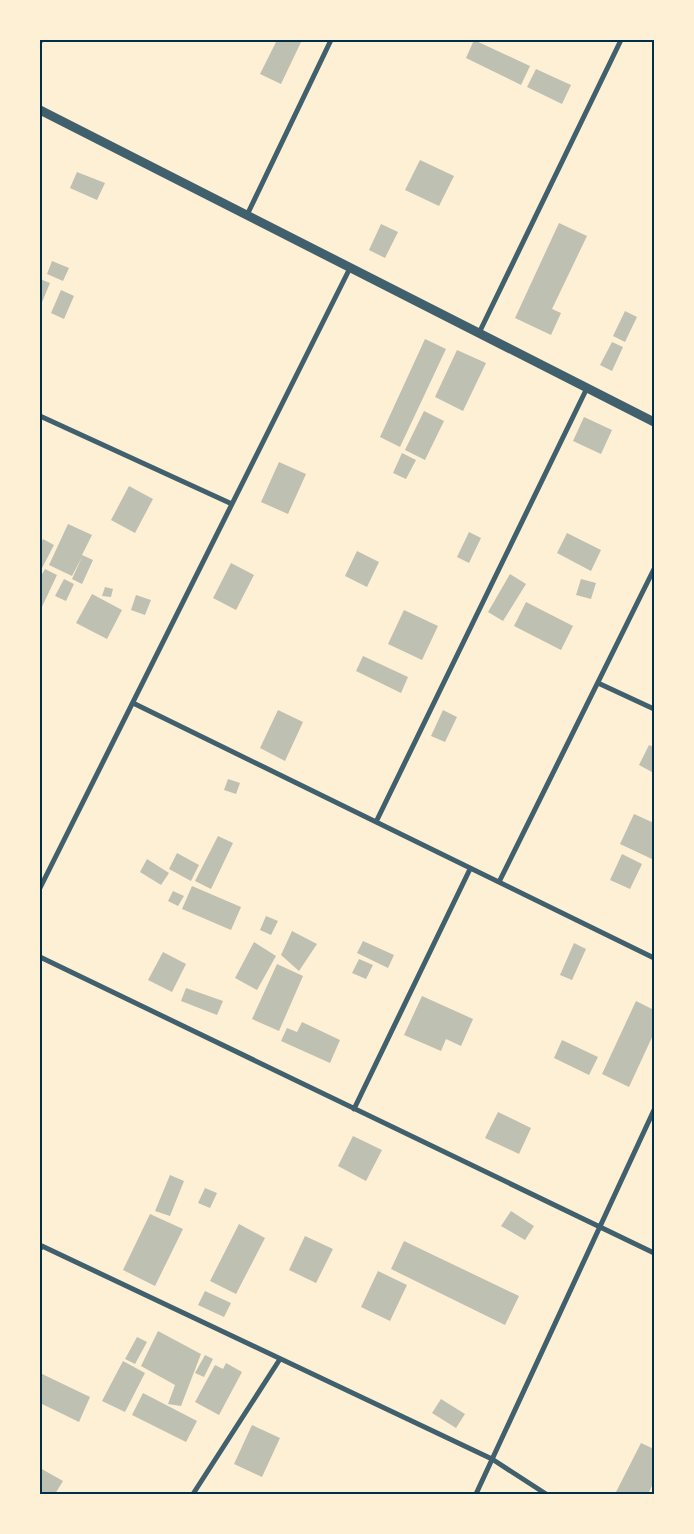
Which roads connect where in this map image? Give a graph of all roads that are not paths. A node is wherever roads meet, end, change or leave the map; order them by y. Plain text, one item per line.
1 (331, 40) edge
2 (621, 40) edge
3 (40, 110) edge
4 (247, 215) junction
5 (350, 268) junction
6 (479, 333) junction
7 (587, 388) junction
8 (40, 416) edge
9 (654, 422) edge
10 (232, 504) junction
11 (654, 569) edge
12 (598, 683) junction
13 (133, 703) junction
14 (654, 710) edge
15 (376, 822) junction
16 (470, 869) junction
17 (499, 882) junction
18 (40, 888) edge
19 (40, 957) edge
20 (654, 958) edge
21 (354, 1108) junction
22 (654, 1110) edge
23 (600, 1227) junction
24 (40, 1249) edge
25 (654, 1253) edge
26 (280, 1359) junction
27 (492, 1459) junction
28 (193, 1494) edge
29 (476, 1494) edge
30 (546, 1494) edge

1 - 4 street
2 - 6 street
3 - 4 street
4 - 5 street
5 - 6 street
5 - 10 street
6 - 7 street
7 - 9 street
7 - 15 street
8 - 10 street
10 - 13 street
11 - 12 street
12 - 14 street
12 - 17 street
13 - 15 street
13 - 18 street
15 - 16 street
16 - 17 street
16 - 21 street
17 - 20 street
19 - 21 street
21 - 23 street
22 - 23 street
23 - 25 street
23 - 27 street
24 - 26 street
26 - 27 street
26 - 28 street
27 - 29 street
27 - 30 street

